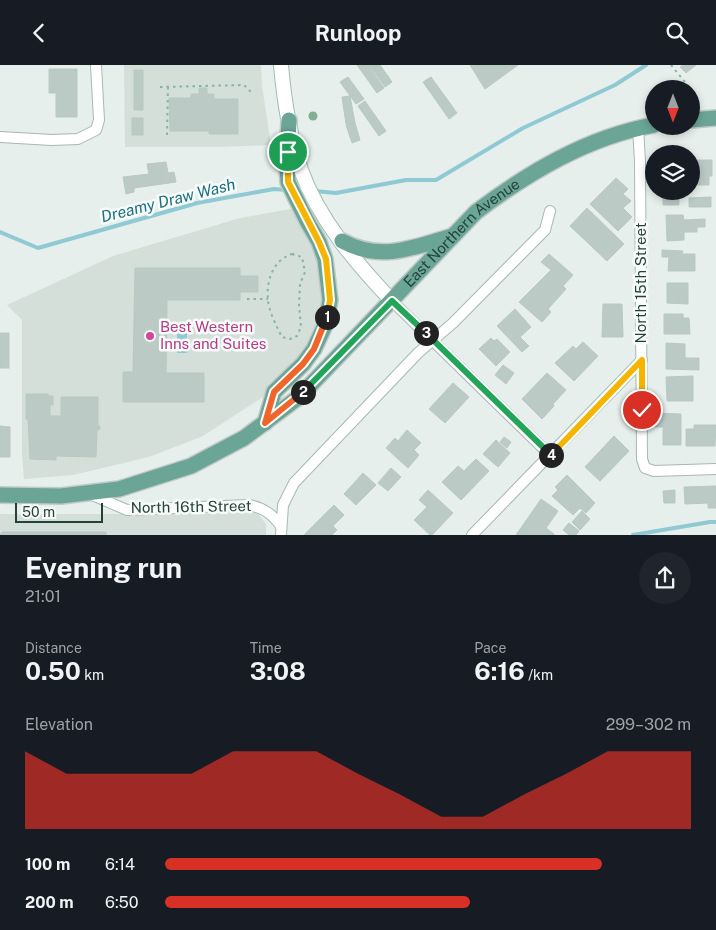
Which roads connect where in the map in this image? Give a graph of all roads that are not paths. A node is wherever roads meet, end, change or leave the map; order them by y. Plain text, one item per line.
1 (96, 65) edge
2 (281, 65) edge
3 (716, 118) edge
4 (700, 119) edge
5 (289, 120) junction
6 (645, 127) edge
7 (638, 128) junction
8 (0, 137) edge
9 (550, 211) dead end
10 (453, 236) junction
11 (342, 241) junction
12 (392, 301) junction
13 (433, 340) junction
14 (642, 360) junction
15 (265, 423) junction
16 (550, 455) junction
17 (716, 469) edge
18 (86, 493) junction
19 (0, 495) edge
20 (281, 530) edge
21 (472, 535) edge

1 - 8 street
2 - 5 main road
3 - 4 main road
5 - 11 main road
5 - 15 main road
6 - 7 main road, East Northern Avenue
7 - 10 main road, East Northern Avenue
7 - 14 street, North 15th Street
9 - 13 street
10 - 11 main road
10 - 12 main road, East Northern Avenue
11 - 12 main road
12 - 13 street
12 - 15 main road, East Northern Avenue
13 - 16 street
13 - 20 street
14 - 16 street
14 - 17 street, North 15th Street
15 - 18 main road, East Northern Avenue
16 - 21 street
18 - 19 main road, East Northern Avenue
18 - 20 street, North 16th Street

